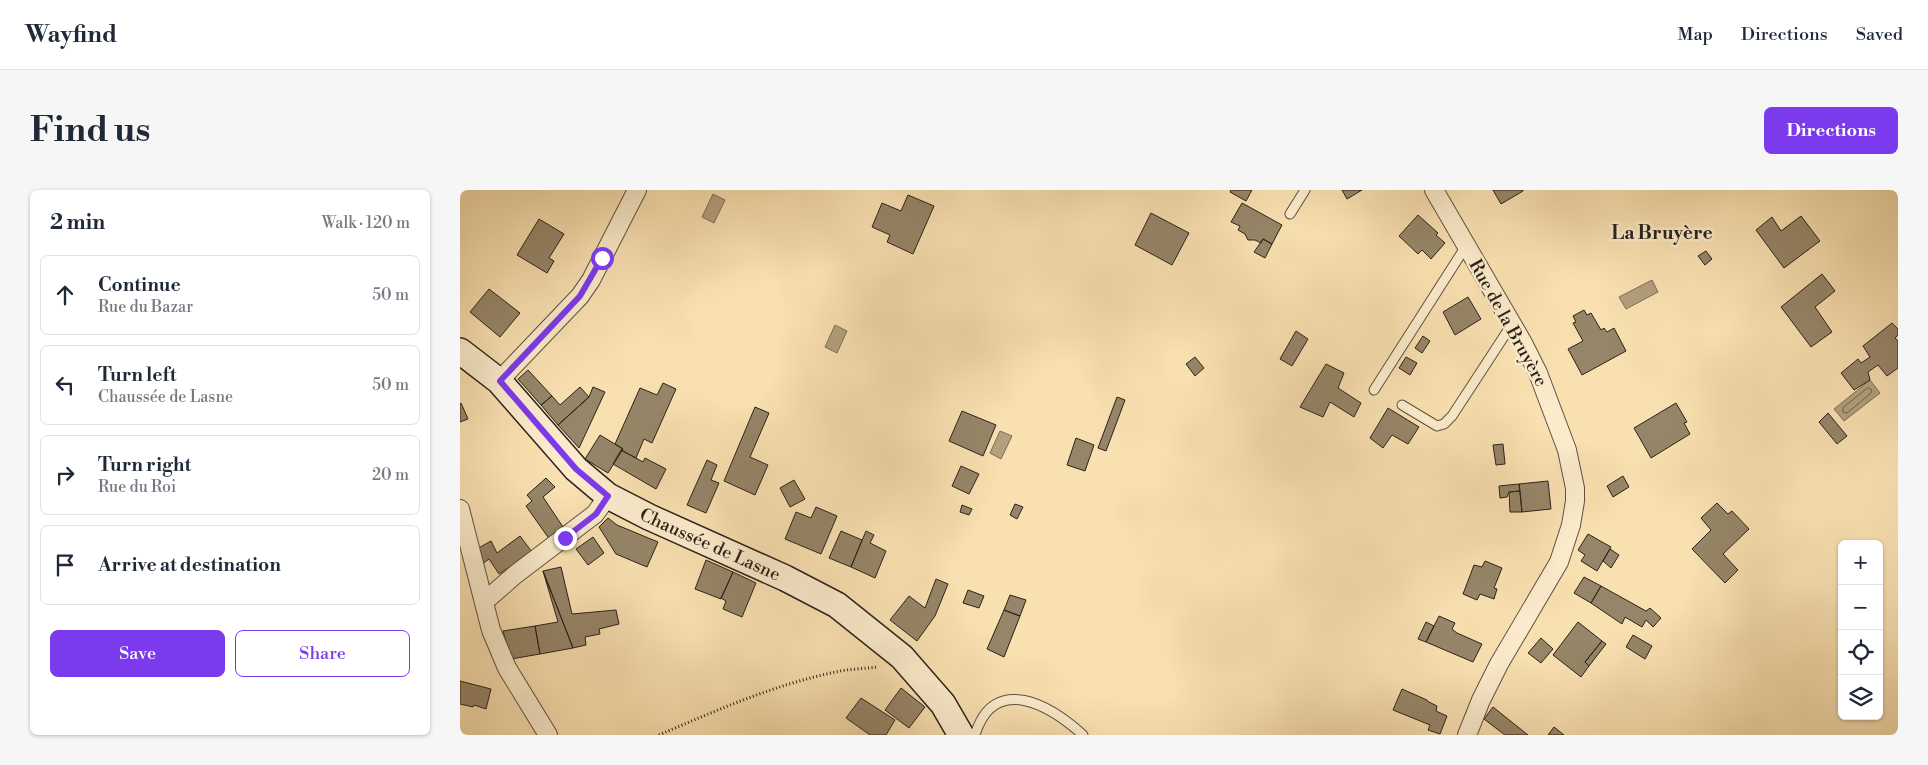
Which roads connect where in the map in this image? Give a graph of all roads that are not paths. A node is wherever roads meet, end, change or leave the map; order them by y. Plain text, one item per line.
1 (637, 190) edge
2 (1305, 190) edge
3 (1434, 190) edge
4 (1290, 214) dead end
5 (1466, 246) junction
6 (1512, 324) junction
7 (460, 351) edge
8 (500, 381) junction
9 (1374, 390) dead end
10 (1402, 405) dead end
11 (608, 496) junction
12 (460, 509) edge
13 (485, 601) junction
14 (548, 735) edge
15 (961, 735) edge
16 (975, 735) edge
17 (1084, 735) edge
18 (1467, 735) edge

1 - 8 street
2 - 4 lane
3 - 5 street, Rue de la Bruyère
5 - 6 street, Rue de la Bruyère
5 - 9 lane
6 - 10 lane
6 - 18 street, Rue de la Bruyère
7 - 8 street, Chaussée de Lasne
8 - 11 street, Chaussée de Lasne
11 - 13 street
11 - 15 street, Chaussée de Lasne
12 - 13 street
13 - 14 street
16 - 17 lane

